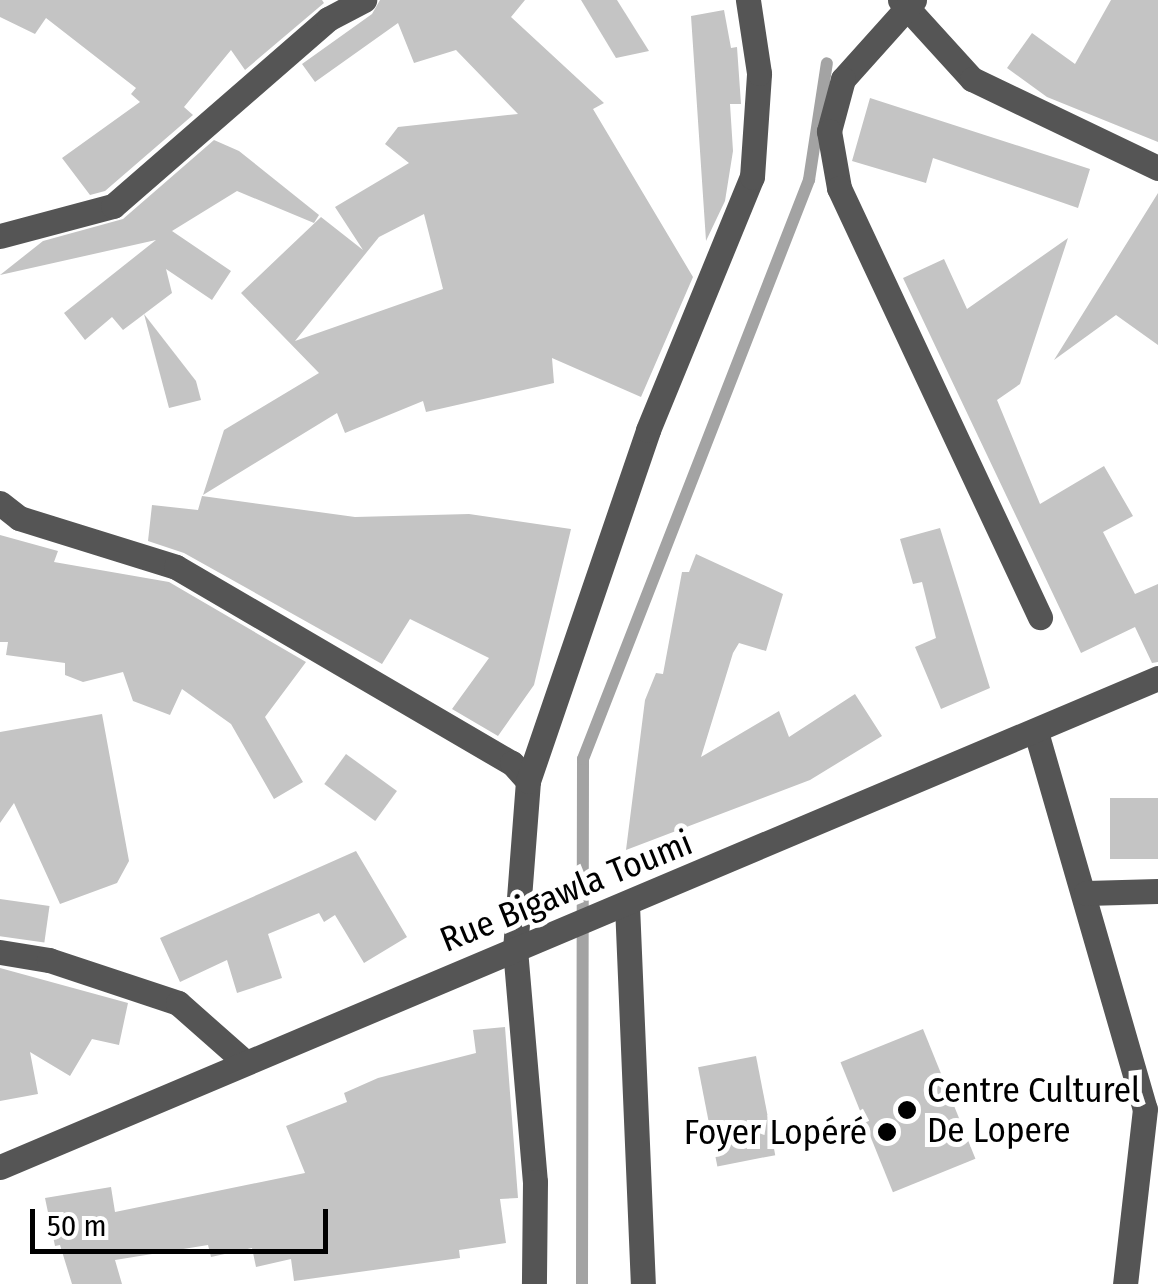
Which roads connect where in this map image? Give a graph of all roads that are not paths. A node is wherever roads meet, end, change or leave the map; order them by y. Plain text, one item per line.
1 (364, 0) edge
2 (748, 0) edge
3 (875, 0) edge
4 (906, 2) edge
5 (1158, 168) edge
6 (0, 236) edge
7 (0, 503) edge
8 (1040, 617) dead end
9 (1158, 678) edge
10 (1036, 732) junction
11 (528, 781) junction
12 (1158, 891) edge
13 (1086, 893) junction
14 (615, 910) junction
15 (524, 946) junction
16 (0, 952) edge
17 (245, 1062) junction
18 (1151, 1110) edge
19 (0, 1167) edge
20 (534, 1284) edge
21 (643, 1284) edge
22 (1125, 1284) edge

1 - 6 street
2 - 11 street
3 - 4 street
4 - 5 street
4 - 8 street
7 - 11 street
9 - 10 street, Rue Bigawla Toumi
10 - 13 street
10 - 14 street, Rue Bigawla Toumi
11 - 15 street
12 - 13 street
13 - 18 street
14 - 15 street, Rue Bigawla Toumi
14 - 21 street
15 - 17 street, Rue Bigawla Toumi
15 - 20 street
16 - 17 street
17 - 19 street, Rue Bigawla Toumi
18 - 22 street

